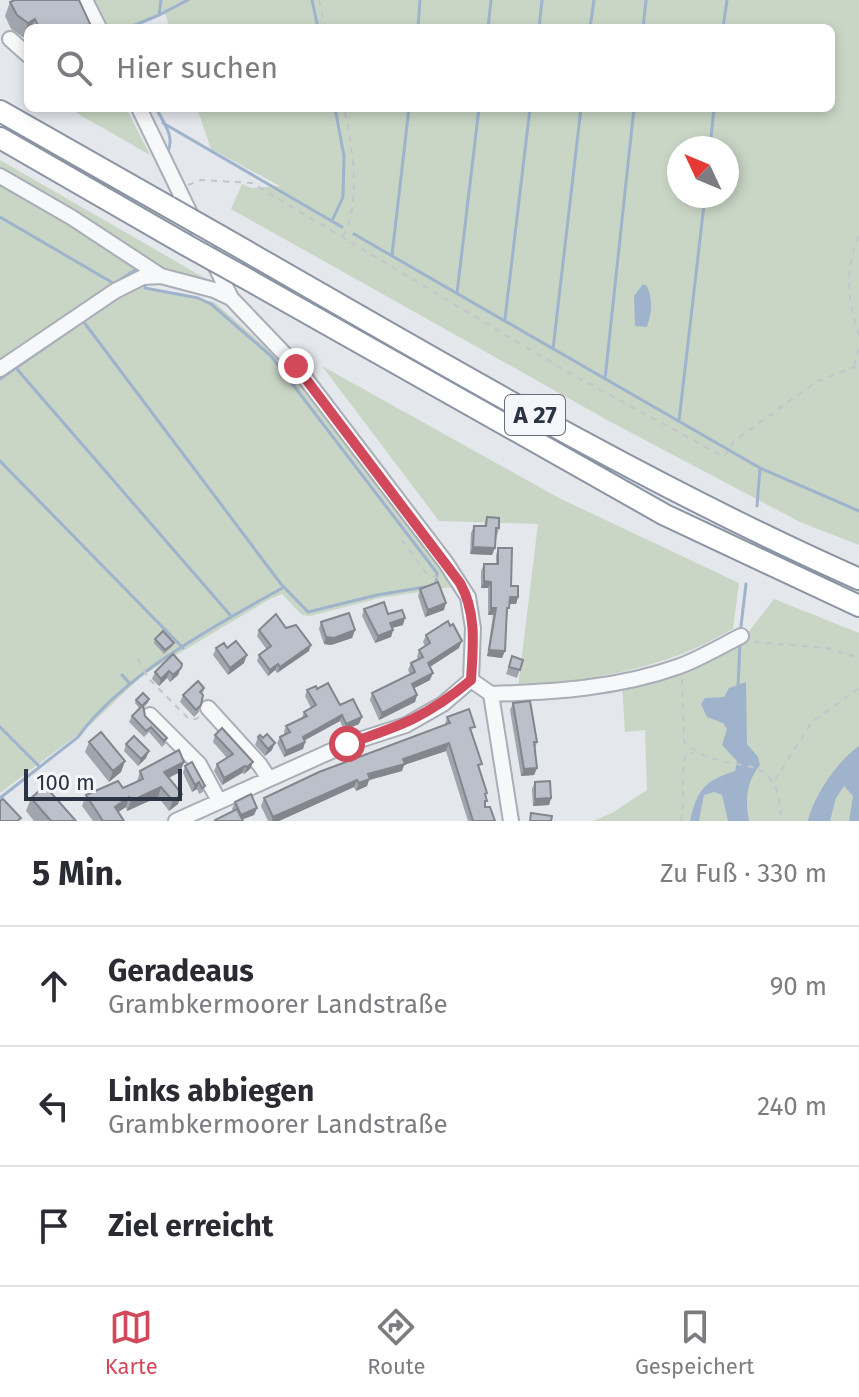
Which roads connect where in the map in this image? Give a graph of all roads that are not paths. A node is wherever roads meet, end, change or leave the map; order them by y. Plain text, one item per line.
1 (85, 0) edge
2 (97, 24) edge
3 (10, 39) dead end
4 (24, 51) edge
5 (0, 111) edge
6 (141, 112) edge
7 (0, 138) edge
8 (0, 176) edge
9 (155, 272) junction
10 (231, 298) junction
11 (0, 369) edge
12 (859, 579) edge
13 (859, 606) edge
14 (741, 636) road end
15 (471, 680) junction
16 (491, 694) junction
17 (208, 708) road end
18 (150, 715) dead end
19 (269, 779) junction
20 (219, 801) junction
21 (176, 821) edge
22 (511, 821) edge

1 - 2 street
3 - 4 street
5 - 12 highway, A 27, bridge
6 - 10 street
7 - 13 highway, A 27, bridge
8 - 9 street
9 - 10 street
9 - 11 street
10 - 15 street
14 - 16 street
15 - 16 street
15 - 19 street
16 - 22 street
17 - 19 street
18 - 20 street
19 - 20 street
20 - 21 street

